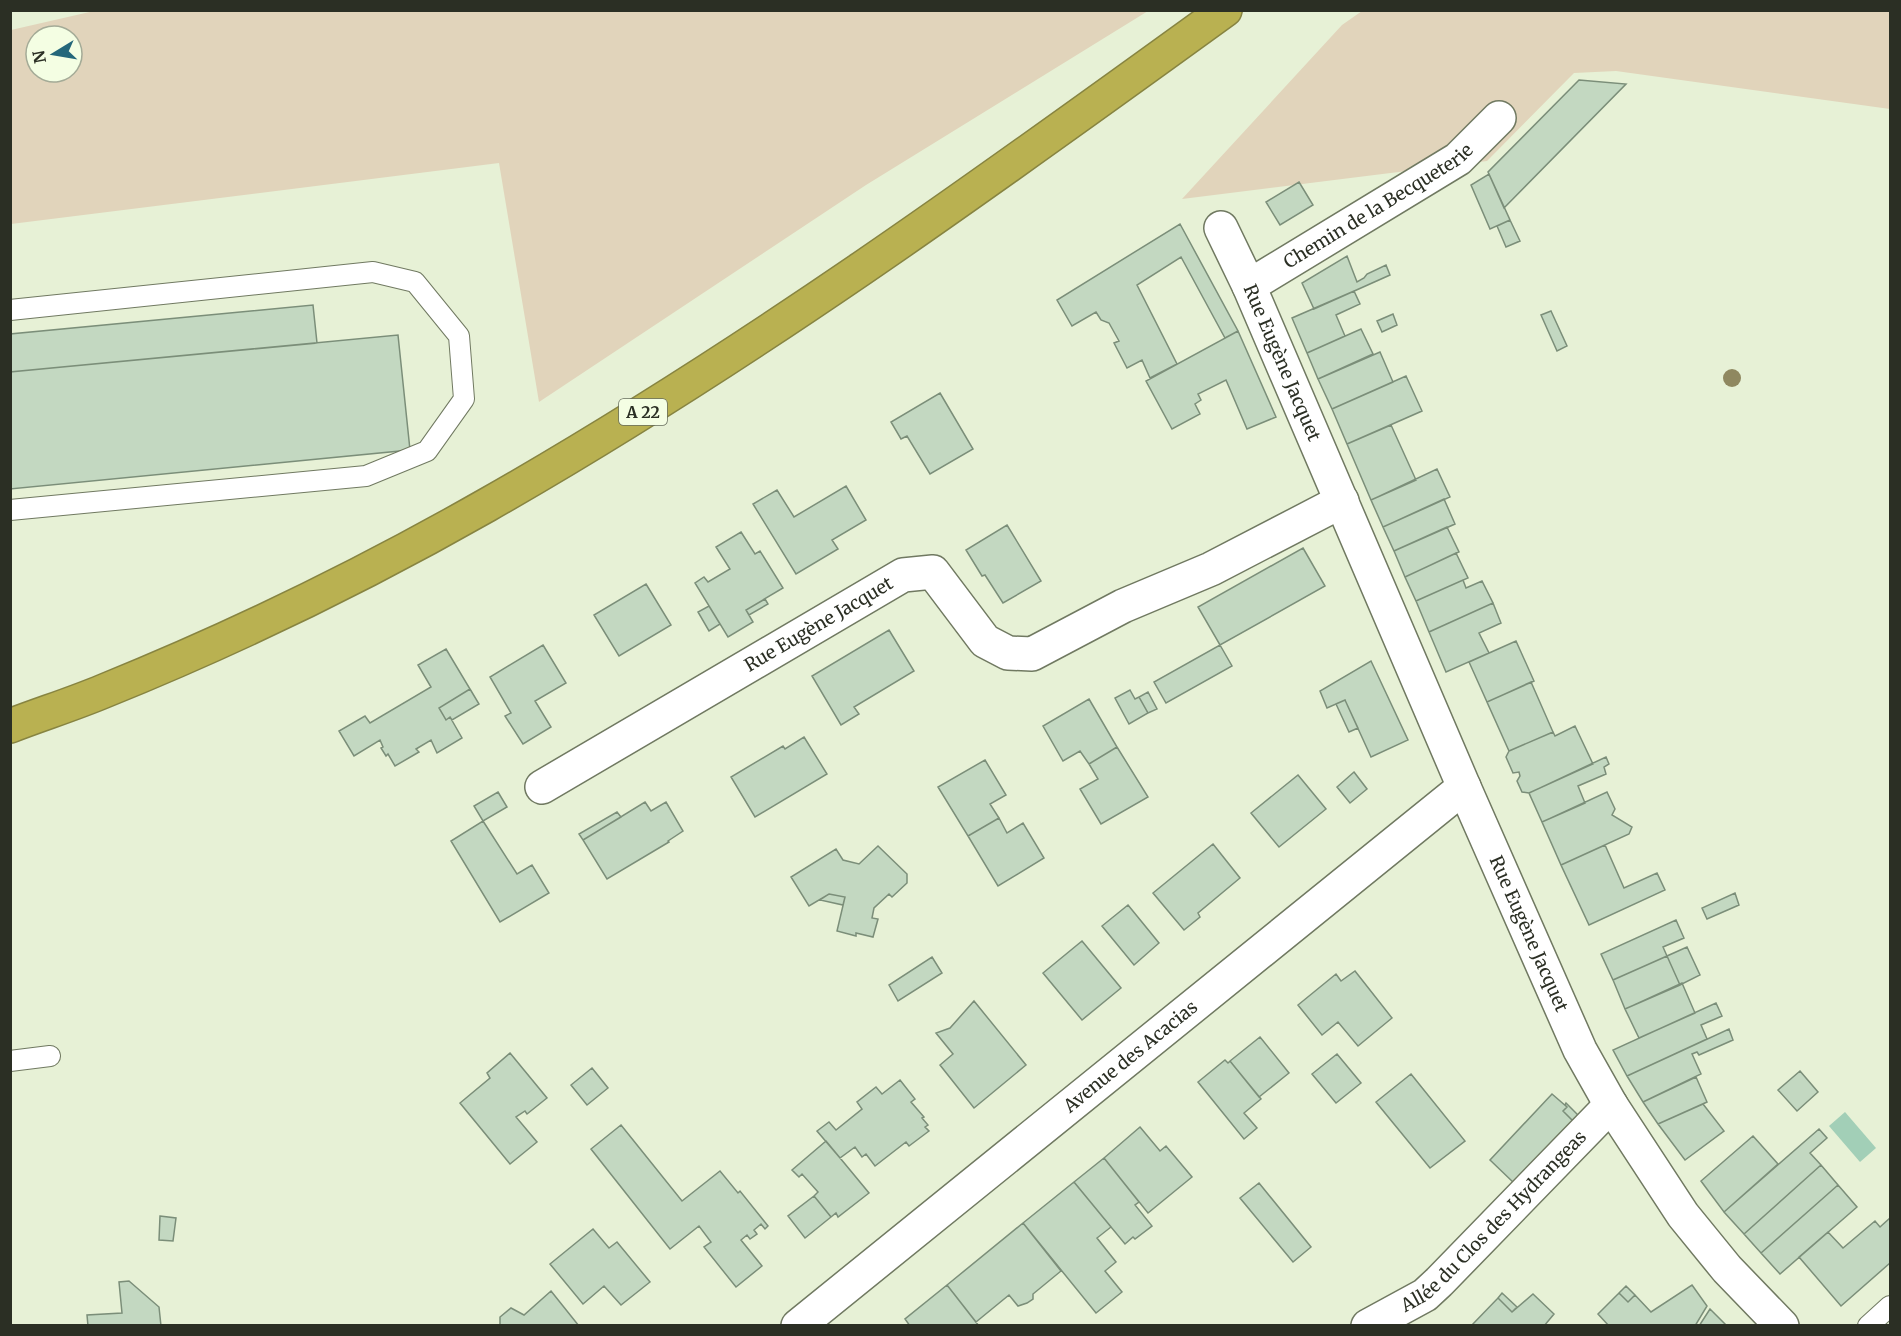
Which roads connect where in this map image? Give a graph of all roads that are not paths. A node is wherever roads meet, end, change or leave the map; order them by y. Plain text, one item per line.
1 (1225, 10) edge
2 (1499, 118) dead end
3 (1221, 228) dead end
4 (1250, 286) junction
5 (10, 310) edge
6 (1342, 501) junction
7 (10, 510) edge
8 (10, 726) edge
9 (542, 787) dead end
10 (1464, 788) junction
11 (50, 1056) dead end
12 (10, 1060) edge
13 (1611, 1106) junction
14 (1890, 1306) edge
15 (798, 1326) edge
16 (1368, 1326) edge
17 (1782, 1326) edge
18 (1868, 1326) edge

1 - 8 highway, A 22
2 - 4 street, Chemin de la Becqueterie
3 - 4 street, Rue Eugène Jacquet
4 - 6 street, Rue Eugène Jacquet
5 - 7 lane
6 - 9 street, Rue Eugène Jacquet
6 - 10 street, Rue Eugène Jacquet
10 - 13 street, Rue Eugène Jacquet
10 - 15 street, Avenue des Acacias
11 - 12 lane
13 - 16 street, Allée du Clos des Hydrangeas
13 - 17 street, Rue Eugène Jacquet
14 - 18 lane

